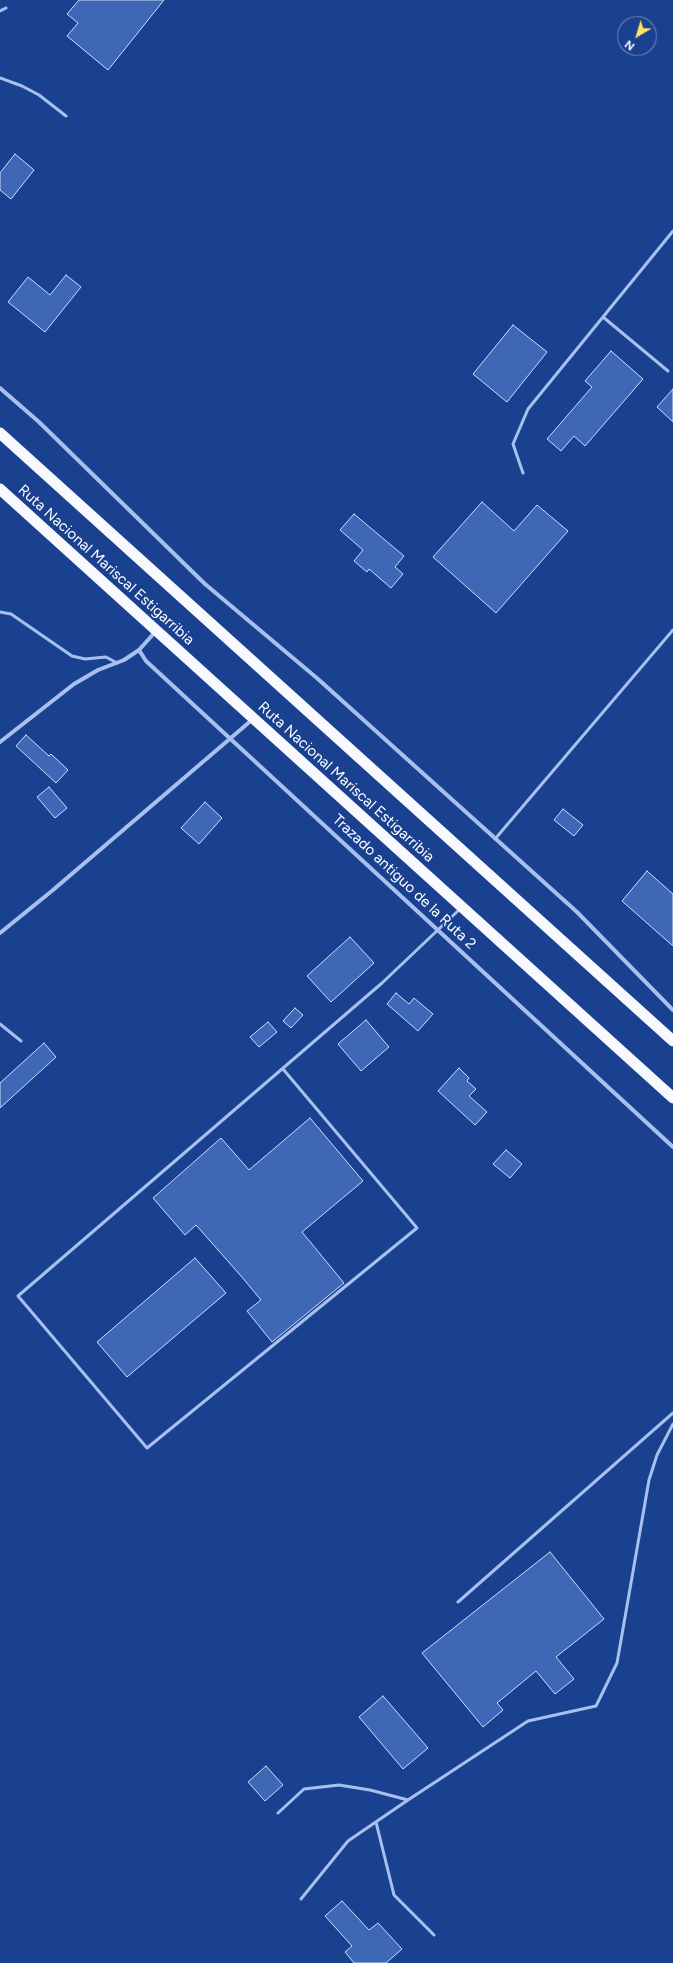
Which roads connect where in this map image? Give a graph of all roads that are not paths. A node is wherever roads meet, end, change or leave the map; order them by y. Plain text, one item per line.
1 (6, 8) dead end
2 (0, 11) edge
3 (0, 78) edge
4 (66, 116) dead end
5 (673, 231) edge
6 (603, 317) junction
7 (668, 371) dead end
8 (0, 388) edge
9 (0, 433) edge
10 (523, 473) dead end
11 (0, 489) edge
12 (0, 608) edge
13 (2, 612) edge
14 (673, 630) edge
15 (156, 631) junction
16 (139, 650) junction
17 (117, 663) junction
18 (253, 719) junction
19 (231, 738) junction
20 (0, 742) edge
21 (495, 839) junction
22 (462, 907) junction
23 (438, 930) junction
24 (0, 933) edge
25 (673, 1010) edge
26 (0, 1024) edge
27 (673, 1041) edge
28 (21, 1042) dead end
29 (283, 1069) junction
30 (673, 1098) edge
31 (673, 1147) edge
32 (673, 1413) edge
33 (673, 1424) edge
34 (458, 1602) dead end
35 (408, 1800) junction
36 (278, 1813) dead end
37 (376, 1822) junction
38 (301, 1900) dead end
39 (434, 1935) dead end

1 - 2 lane
3 - 4 lane
5 - 6 lane
6 - 7 lane
6 - 10 lane
8 - 21 street
9 - 27 highway, Ruta Nacional Mariscal Estigarribia
11 - 15 highway, Ruta Nacional Mariscal Estigarribia
12 - 13 lane
13 - 17 lane
14 - 21 lane
15 - 16 street
15 - 18 highway, Ruta Nacional Mariscal Estigarribia
16 - 17 street
16 - 19 street, Trazado antiguo de la Ruta 2
17 - 20 street
18 - 19 street
18 - 22 highway, Ruta Nacional Mariscal Estigarribia
19 - 23 street, Trazado antiguo de la Ruta 2
19 - 24 street
21 - 25 street
22 - 23 lane
22 - 30 highway, Ruta Nacional Mariscal Estigarribia
23 - 29 lane
23 - 31 street, Trazado antiguo de la Ruta 2
26 - 28 lane
29 - 29 lane
32 - 34 lane
33 - 35 lane
35 - 36 lane
35 - 37 lane
37 - 38 lane
37 - 39 lane

